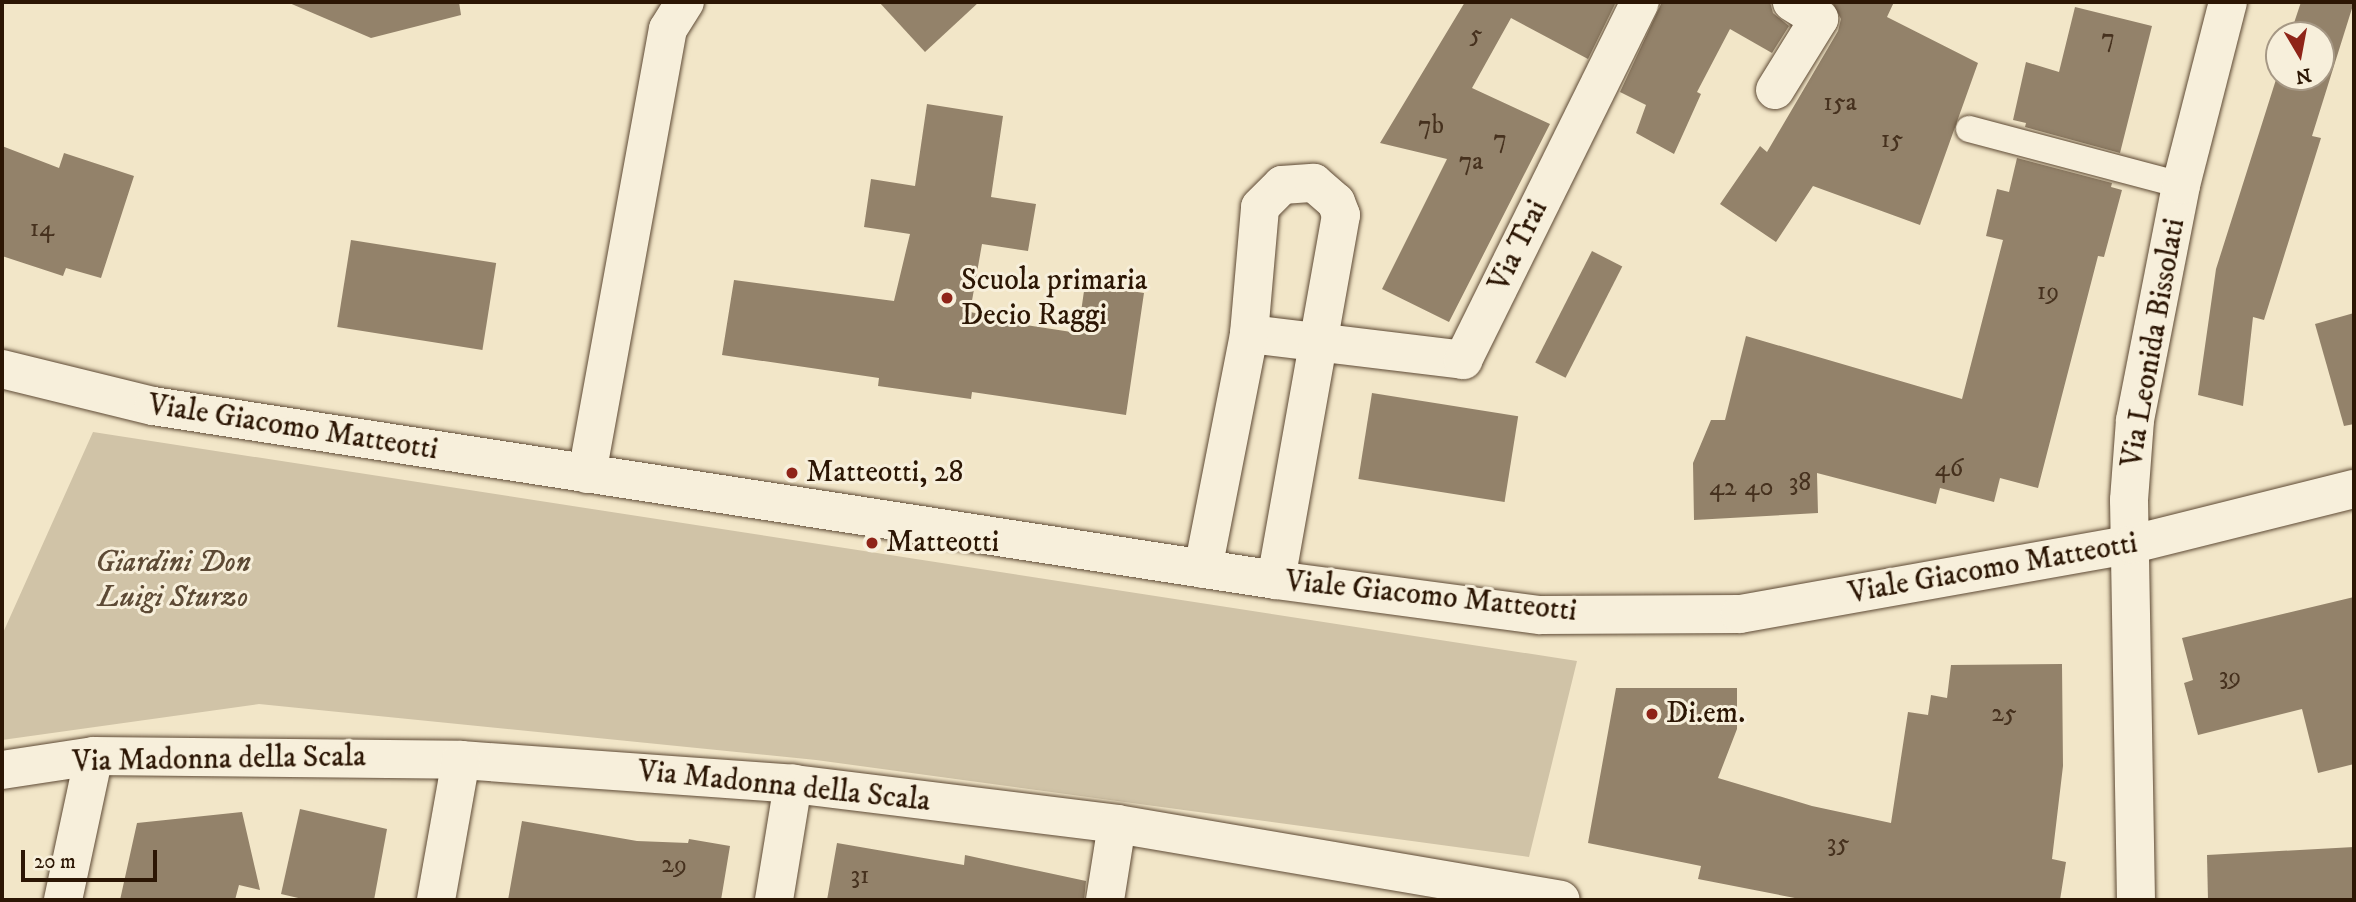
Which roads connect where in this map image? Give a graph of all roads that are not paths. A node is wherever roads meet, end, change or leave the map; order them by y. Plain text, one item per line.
1 (1640, 2) edge
2 (1792, 2) edge
3 (2228, 2) edge
4 (682, 6) edge
5 (1775, 90) dead end
6 (1969, 129) dead end
7 (2181, 185) junction
8 (1249, 334) junction
9 (1318, 344) junction
10 (2, 369) edge
11 (587, 474) junction
12 (2354, 489) edge
13 (2133, 544) junction
14 (1203, 569) junction
15 (1276, 580) junction
16 (94, 755) junction
17 (461, 760) junction
18 (2, 770) edge
19 (793, 784) junction
20 (1117, 824) junction
21 (1440, 889) edge
22 (63, 900) edge
23 (436, 900) edge
24 (774, 900) edge
25 (1105, 900) edge
26 (1560, 900) edge
27 (2136, 900) edge

1 - 9 street, Via Trai
2 - 5 street
3 - 7 street, Via Leonida Bissolati
4 - 11 street
6 - 7 lane
7 - 13 street, Via Leonida Bissolati
8 - 9 street, Via Trai
8 - 9 street
8 - 14 street
9 - 15 street
10 - 11 street, Viale Giacomo Matteotti
11 - 14 street, Viale Giacomo Matteotti
12 - 13 street, Viale Giacomo Matteotti
13 - 15 street, Viale Giacomo Matteotti
13 - 27 street, Via Leonida Bissolati
14 - 15 street, Viale Giacomo Matteotti
16 - 17 street, Via Madonna della Scala
16 - 18 street, Via Madonna della Scala
16 - 22 street
17 - 19 street, Via Madonna della Scala
17 - 23 street
19 - 20 street, Via Madonna della Scala
19 - 24 street
20 - 21 street, Via Madonna della Scala
20 - 25 street
21 - 26 street, Via Madonna della Scala

